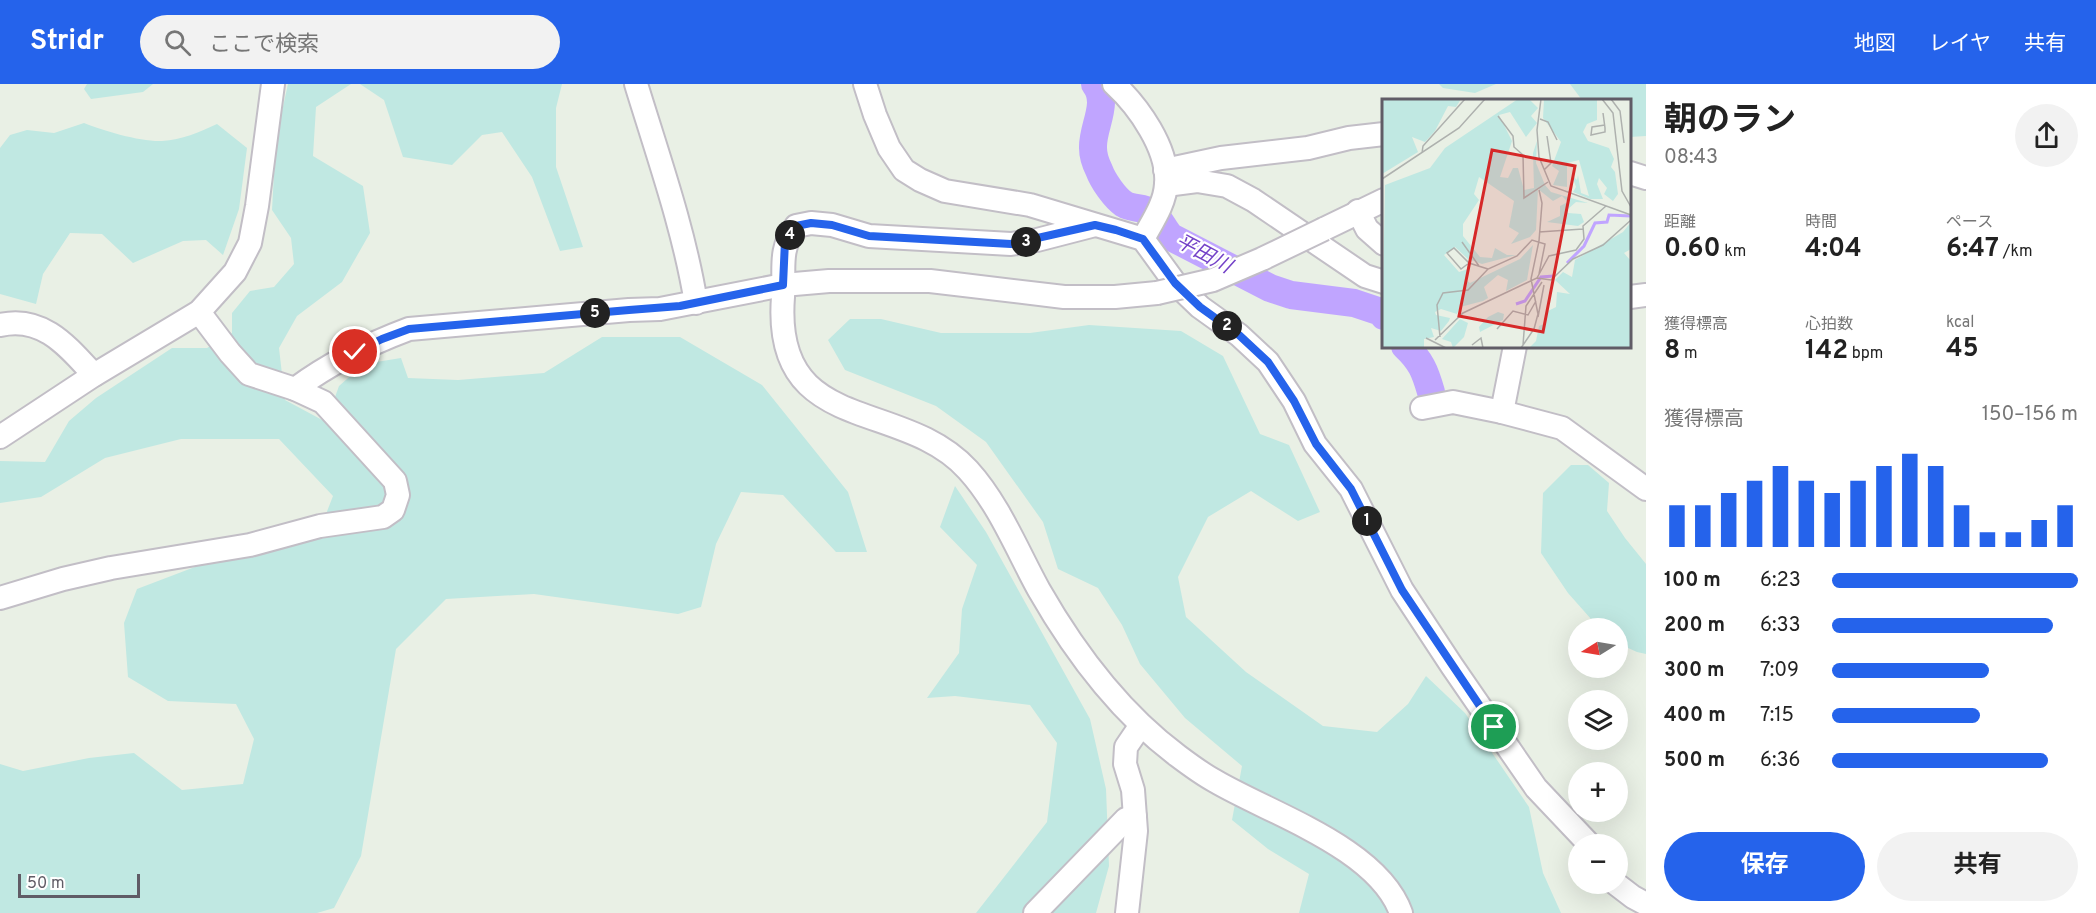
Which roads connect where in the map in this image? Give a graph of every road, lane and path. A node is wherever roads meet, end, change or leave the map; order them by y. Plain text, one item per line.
1 (273, 84) edge
2 (636, 84) edge
3 (865, 84) edge
4 (1114, 84) edge
5 (1382, 134) edge
6 (1631, 174) edge
7 (1166, 177) junction
8 (1646, 178) edge
9 (1382, 200) edge
10 (1358, 211) junction
11 (1095, 225) junction
12 (1143, 239) junction
13 (1382, 243) edge
14 (1382, 282) edge
15 (783, 285) junction
16 (1646, 295) edge
17 (1631, 297) edge
18 (696, 303) junction
19 (199, 312) junction
20 (0, 325) edge
21 (1515, 348) edge
22 (94, 375) junction
23 (295, 388) junction
24 (1422, 408) dead end
25 (1502, 412) junction
26 (0, 437) edge
27 (1646, 489) edge
28 (0, 598) edge
29 (1142, 725) junction
30 (1136, 824) junction
31 (1580, 834) edge
32 (1628, 893) edge
33 (1646, 904) edge
34 (1035, 913) edge
35 (1127, 913) edge
36 (1401, 913) edge

1 - 19 street
2 - 18 street
3 - 11 street
4 - 7 street
5 - 7 street
6 - 8 street
7 - 12 street
7 - 14 street
9 - 10 street
10 - 13 street
10 - 15 street, bridge
11 - 12 street
11 - 15 street
12 - 31 street
15 - 18 street
15 - 29 street
16 - 17 street
18 - 23 street
19 - 22 street
19 - 23 street
20 - 22 street
21 - 25 street
22 - 26 street
23 - 28 street
24 - 25 street
25 - 27 street
29 - 30 street
29 - 36 street
30 - 34 street
30 - 35 street
32 - 33 street

